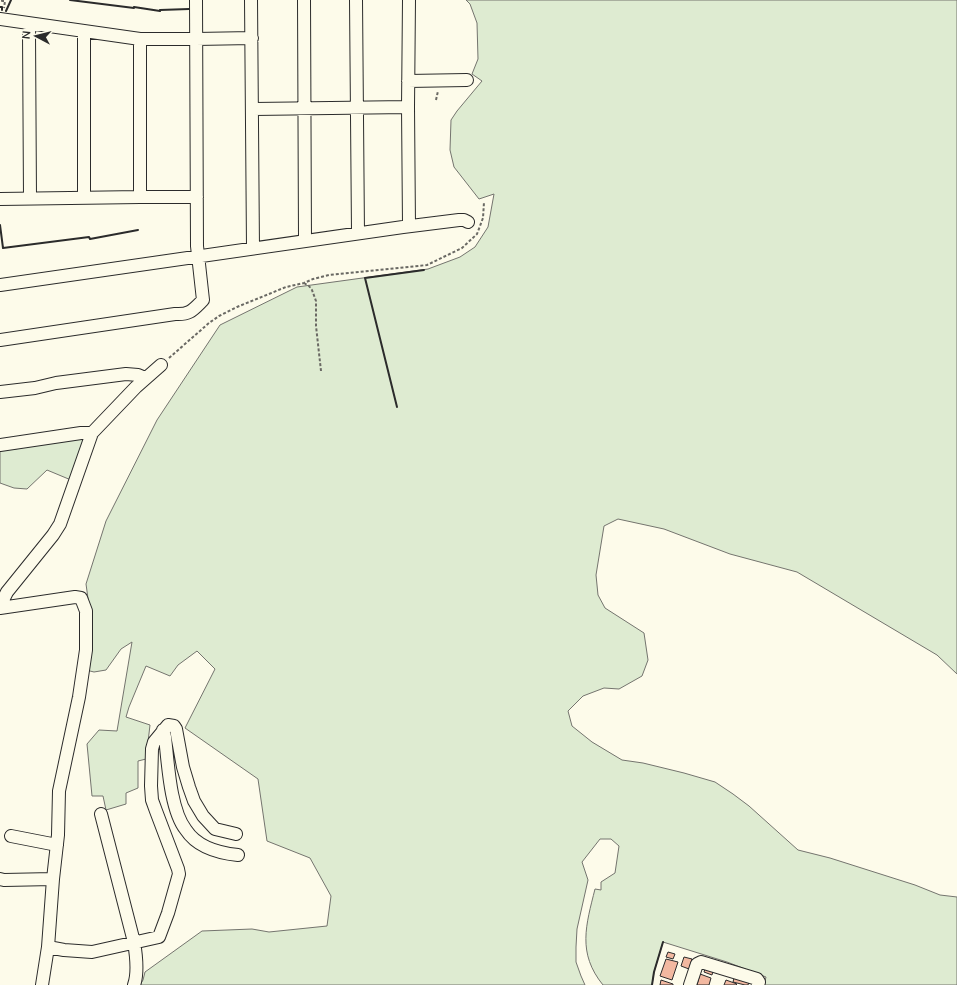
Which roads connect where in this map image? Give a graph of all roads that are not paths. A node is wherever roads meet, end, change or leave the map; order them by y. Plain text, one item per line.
1 (196, 0) edge
2 (251, 0) edge
3 (304, 0) edge
4 (356, 0) edge
5 (409, 0) edge
6 (0, 19) edge
7 (30, 24) junction
8 (84, 31) junction
9 (252, 38) junction
10 (140, 39) junction
11 (196, 39) junction
12 (467, 80) dead end
13 (408, 81) junction
14 (357, 107) junction
15 (408, 107) junction
16 (305, 108) junction
17 (252, 109) junction
18 (140, 197) junction
19 (197, 197) junction
20 (30, 198) junction
21 (84, 198) junction
22 (0, 199) edge
23 (468, 222) dead end
24 (409, 226) junction
25 (358, 233) junction
26 (305, 240) junction
27 (254, 248) junction
28 (198, 256) junction
29 (0, 285) edge
30 (0, 340) edge
31 (161, 365) road end
32 (145, 378) junction
33 (0, 389) edge
34 (92, 433) junction
35 (0, 445) edge
36 (0, 608) edge
37 (163, 730) junction
38 (101, 814) dead end
39 (236, 834) dead end
40 (11, 836) dead end
41 (57, 844) junction
42 (238, 855) dead end
43 (0, 879) edge
44 (53, 879) junction
45 (134, 942) junction
46 (48, 947) junction
47 (42, 985) edge
48 (134, 985) edge
49 (690, 985) edge
50 (758, 985) edge

1 - 11 street
2 - 9 street
3 - 16 street
4 - 14 street
5 - 13 street
6 - 7 street
7 - 8 street
7 - 20 street
8 - 10 street
8 - 21 street
9 - 11 street
9 - 17 street
10 - 11 street
10 - 18 street
11 - 19 street
12 - 13 street
13 - 15 street
14 - 15 street
14 - 16 street
14 - 25 street
15 - 24 street
16 - 17 street
16 - 26 street
17 - 27 street
18 - 19 street
18 - 21 street
19 - 28 street
20 - 21 street
20 - 22 street
23 - 24 street
24 - 25 street
25 - 26 street
26 - 27 street
27 - 28 street
28 - 29 street
28 - 30 street
31 - 32 street
32 - 33 street
32 - 34 street
34 - 35 street
34 - 36 street
36 - 41 street
37 - 39 street
37 - 42 street
37 - 45 street
38 - 45 street
40 - 41 street
41 - 44 street
43 - 44 street
44 - 46 street
45 - 46 street
45 - 48 street
46 - 47 street
49 - 50 street

